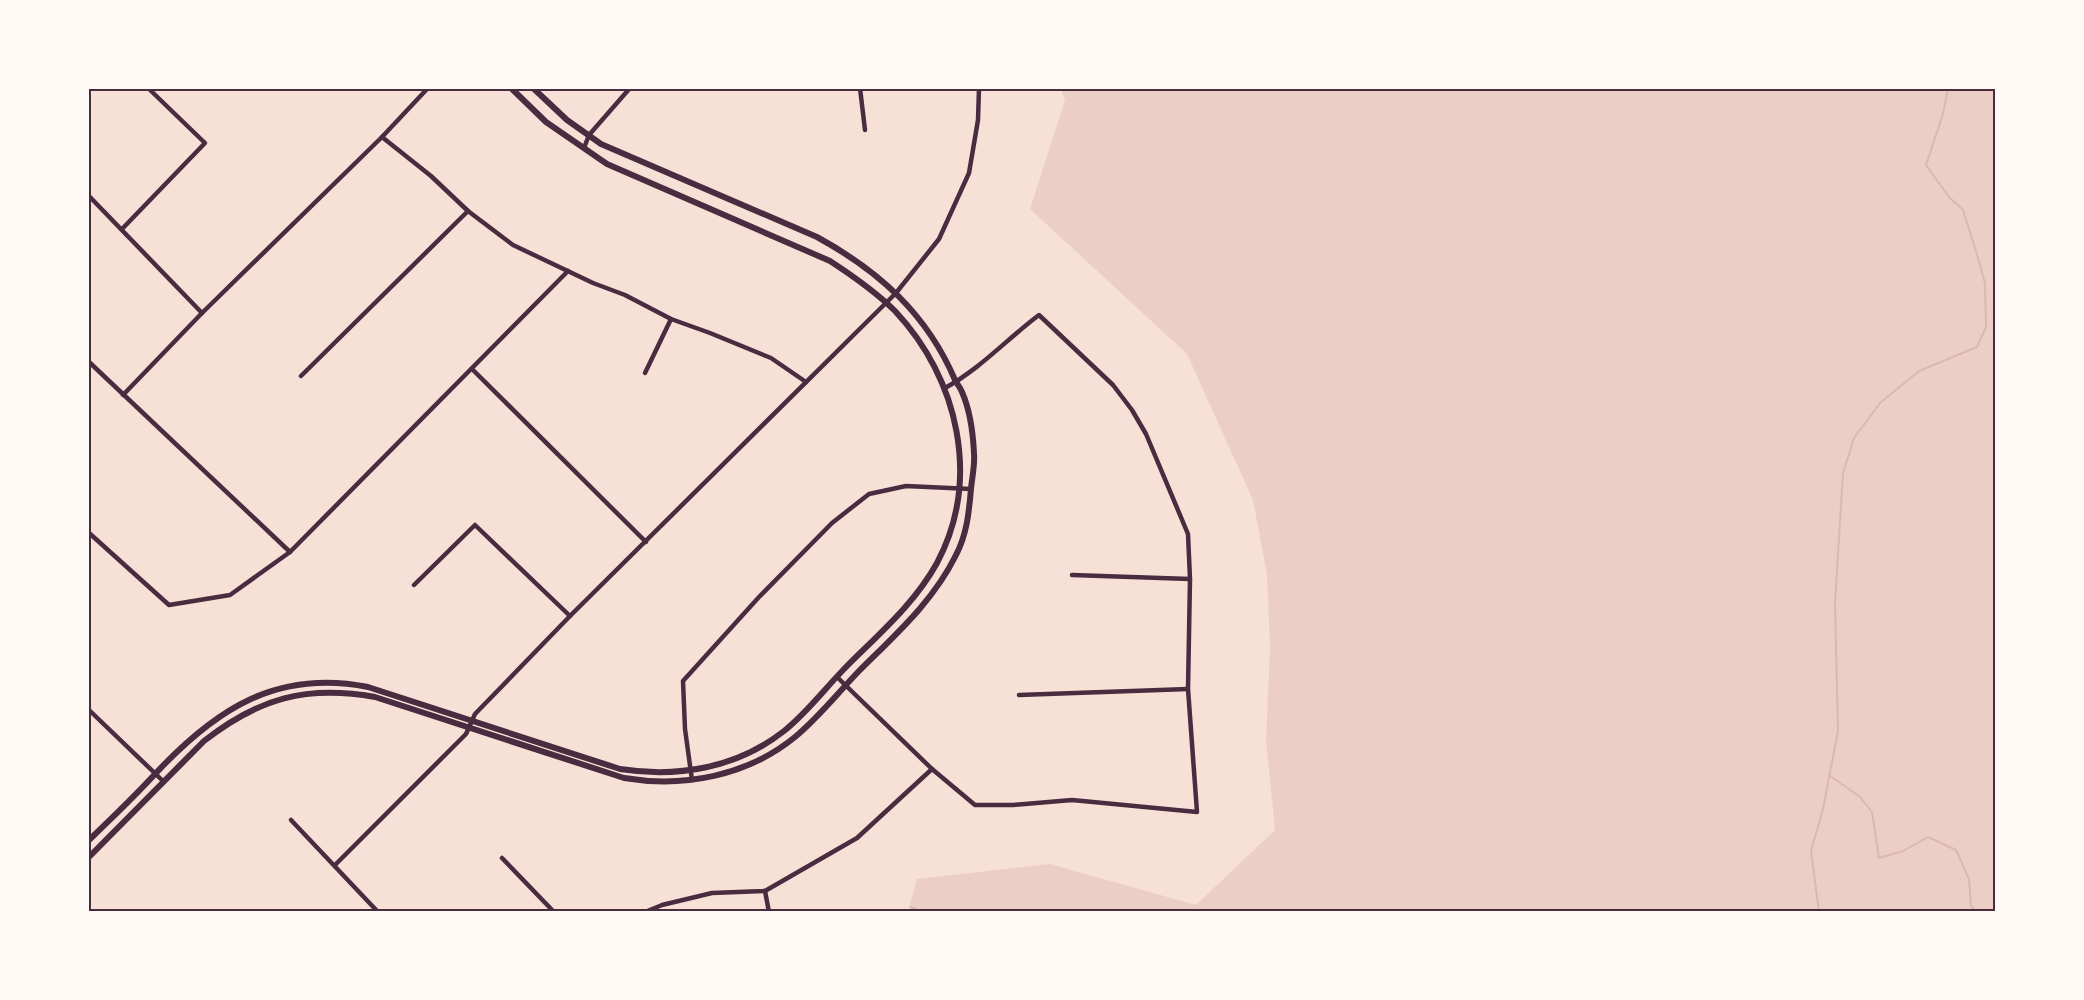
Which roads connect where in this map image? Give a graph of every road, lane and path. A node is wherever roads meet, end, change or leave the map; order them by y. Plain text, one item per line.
1 (148, 88) edge
2 (428, 88) edge
3 (511, 88) edge
4 (533, 88) edge
5 (630, 88) edge
6 (860, 88) edge
7 (979, 88) edge
8 (865, 130) dead end
9 (589, 135) junction
10 (382, 137) junction
11 (584, 148) junction
12 (88, 195) edge
13 (468, 211) junction
14 (123, 228) junction
15 (568, 271) junction
16 (896, 293) junction
17 (886, 304) junction
18 (202, 313) junction
19 (671, 320) junction
20 (88, 361) edge
21 (472, 369) junction
22 (645, 373) dead end
23 (301, 376) dead end
24 (806, 382) junction
25 (956, 382) junction
26 (945, 388) junction
27 (123, 395) junction
28 (959, 487) junction
29 (971, 489) junction
30 (88, 532) edge
31 (646, 542) junction
32 (290, 552) junction
33 (1072, 575) dead end
34 (1190, 579) junction
35 (414, 585) dead end
36 (570, 616) junction
37 (837, 677) junction
38 (846, 685) junction
39 (1188, 689) junction
40 (1019, 695) dead end
41 (88, 710) edge
42 (471, 724) junction
43 (933, 769) junction
44 (691, 771) junction
45 (156, 774) junction
46 (692, 780) junction
47 (164, 782) junction
48 (291, 820) dead end
49 (88, 841) edge
50 (88, 858) edge
51 (502, 858) dead end
52 (335, 866) junction
53 (765, 891) junction
54 (378, 912) edge
55 (554, 912) edge
56 (645, 912) edge
57 (769, 912) edge

1 - 14 street
2 - 10 street
3 - 11 street
4 - 9 street
5 - 9 street
6 - 8 street
7 - 16 street
9 - 11 street
9 - 16 street
10 - 13 street
10 - 18 street
11 - 17 street
12 - 14 street
13 - 15 street
13 - 23 street
14 - 18 street
15 - 19 street
15 - 21 street
16 - 17 street
16 - 25 street
17 - 24 street
17 - 26 street
18 - 27 street
19 - 22 street
19 - 24 street
20 - 27 street
21 - 31 street
21 - 32 street
24 - 31 street
25 - 26 street
25 - 29 street
25 - 34 street
26 - 28 street
27 - 32 street
28 - 29 street
28 - 37 street
28 - 44 street
29 - 38 street
30 - 32 street
31 - 36 street
33 - 34 street
34 - 39 street
35 - 36 street
36 - 42 street
37 - 38 street
37 - 44 street
38 - 43 street
38 - 46 street
39 - 40 street
39 - 43 street
41 - 45 street
42 - 44 street
42 - 45 street
42 - 46 street
42 - 47 street
42 - 52 street
43 - 53 street
44 - 46 street
45 - 47 street
45 - 49 street
47 - 50 street
48 - 52 street
51 - 55 street
52 - 54 street
53 - 56 street
53 - 57 street

